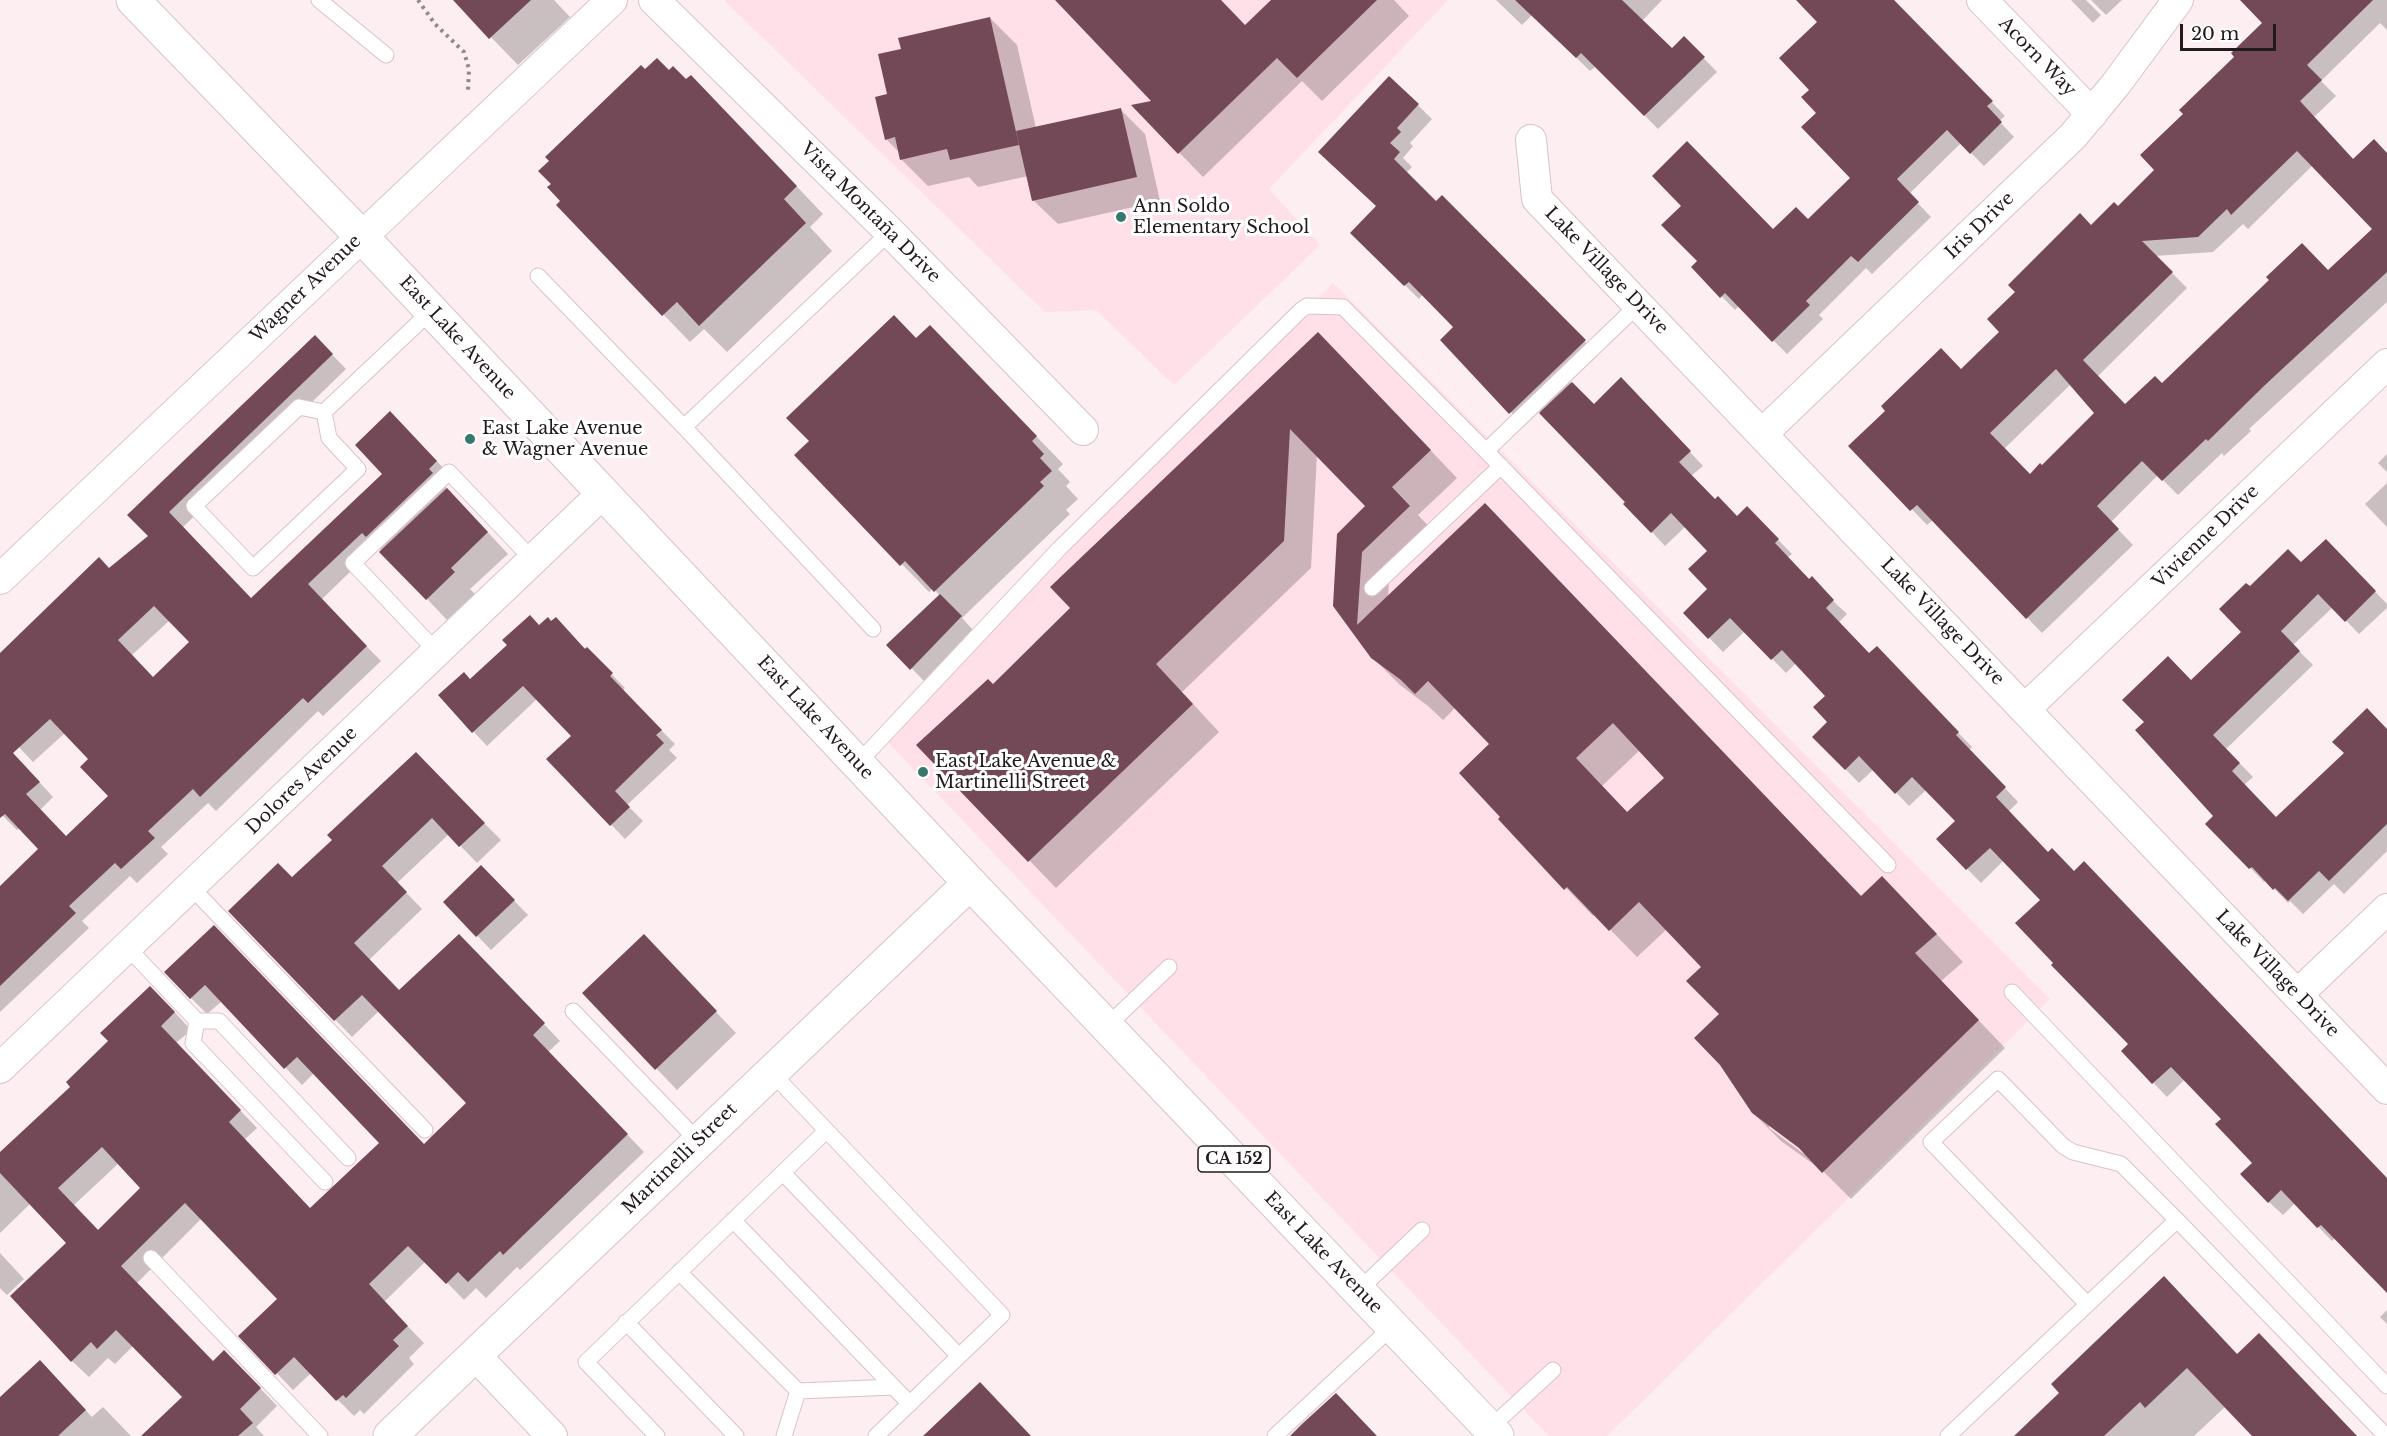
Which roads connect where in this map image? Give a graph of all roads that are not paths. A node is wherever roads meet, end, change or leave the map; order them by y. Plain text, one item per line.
1 (133, 0) edge
2 (319, 0) edge
3 (612, 0) edge
4 (654, 0) edge
5 (1983, 0) edge
6 (2178, 0) edge
7 (386, 55) dead end
8 (2092, 114) junction
9 (1531, 140) dead end
10 (890, 232) junction
11 (361, 236) junction
12 (538, 276) dead end
13 (1638, 305) junction
14 (431, 311) junction
15 (2387, 364) edge
16 (324, 412) junction
17 (684, 427) junction
18 (1083, 430) dead end
19 (1762, 434) junction
20 (1486, 451) junction
21 (1501, 466) junction
22 (603, 493) junction
23 (533, 560) junction
24 (0, 579) edge
25 (1372, 588) dead end
26 (873, 629) dead end
27 (437, 652) junction
28 (2025, 709) junction
29 (858, 763) junction
30 (1888, 865) dead end
31 (970, 883) junction
32 (191, 887) junction
33 (2387, 909) edge
34 (128, 948) junction
35 (1169, 967) dead end
36 (2012, 992) dead end
37 (2297, 995) junction
38 (573, 1011) dead end
39 (197, 1021) junction
40 (1107, 1026) junction
41 (0, 1068) edge
42 (771, 1072) junction
43 (2387, 1089) edge
44 (425, 1130) dead end
45 (826, 1131) junction
46 (698, 1141) junction
47 (348, 1158) dead end
48 (783, 1173) junction
49 (325, 1182) dead end
50 (733, 1220) junction
51 (2177, 1220) junction
52 (1422, 1230) dead end
53 (151, 1258) dead end
54 (679, 1272) junction
55 (1359, 1290) junction
56 (2087, 1304) junction
57 (626, 1322) junction
58 (1393, 1326) junction
59 (475, 1355) junction
60 (959, 1356) junction
61 (1553, 1370) dead end
62 (2387, 1386) edge
63 (894, 1387) junction
64 (798, 1391) junction
65 (910, 1404) junction
66 (1493, 1432) edge
67 (320, 1436) edge
68 (390, 1436) edge
69 (552, 1436) edge
70 (657, 1436) edge
71 (736, 1436) edge
72 (784, 1436) edge
73 (876, 1436) edge
74 (1275, 1436) edge
75 (1948, 1436) edge
76 (2386, 1436) edge

1 - 11 main road, East Lake Avenue / CA 152
2 - 7 lane
3 - 11 street, Wagner Avenue
4 - 10 street, Vista Montaña Drive
5 - 8 street, Acorn Way
6 - 8 street, Iris Drive
8 - 19 street, Iris Drive
9 - 13 street, Lake Village Drive
10 - 17 lane
10 - 18 street, Vista Montaña Drive
11 - 14 main road, East Lake Avenue / CA 152
11 - 24 street, Wagner Avenue
12 - 17 lane
13 - 19 street, Lake Village Drive
13 - 20 lane
14 - 16 lane
14 - 22 main road, East Lake Avenue / CA 152
15 - 28 street, Vivienne Drive
16 - 16 lane
17 - 26 lane
19 - 28 street, Lake Village Drive
20 - 21 lane
20 - 29 lane
21 - 25 lane
21 - 30 lane
22 - 23 street, Dolores Avenue
22 - 29 main road, East Lake Avenue / CA 152
23 - 27 street, Dolores Avenue
23 - 27 lane
27 - 32 street, Dolores Avenue
28 - 37 street, Lake Village Drive
29 - 31 main road, East Lake Avenue / CA 152
31 - 40 main road, East Lake Avenue / CA 152
31 - 42 main road, Martinelli Street
32 - 34 street, Dolores Avenue
32 - 44 lane
33 - 37 street
34 - 39 lane
34 - 41 street, Dolores Avenue
35 - 40 lane
36 - 62 lane
37 - 43 street, Lake Village Drive
38 - 46 lane
39 - 47 lane
39 - 49 lane
40 - 55 main road, East Lake Avenue / CA 152
42 - 45 lane
42 - 46 main road, Martinelli Street
45 - 48 lane
45 - 60 lane
46 - 59 main road, Martinelli Street
48 - 50 lane
48 - 60 lane
50 - 54 lane
50 - 63 lane
51 - 56 lane
51 - 56 lane
51 - 76 lane
52 - 55 lane
53 - 67 lane
54 - 57 lane
54 - 64 lane
55 - 58 main road, East Lake Avenue / CA 152
56 - 75 lane
57 - 70 lane
57 - 71 lane
58 - 66 main road, East Lake Avenue / CA 152
58 - 74 lane
59 - 68 main road, Martinelli Street
59 - 69 street
60 - 65 lane
61 - 66 lane
63 - 64 lane
63 - 65 lane
64 - 72 lane
65 - 73 lane

